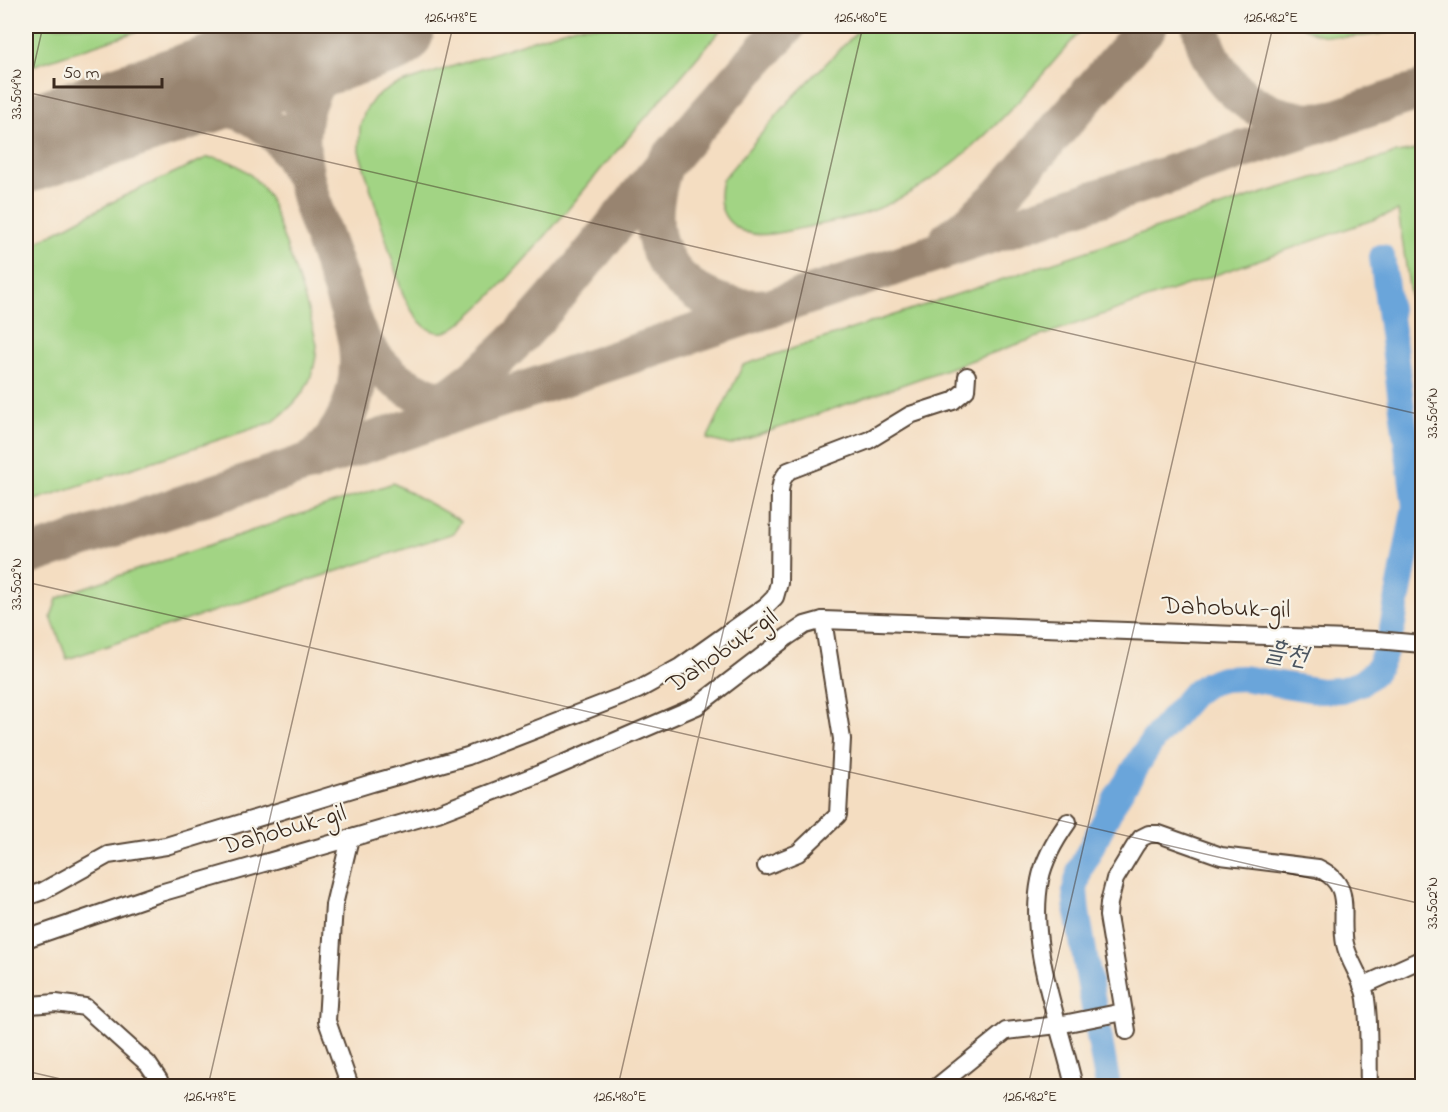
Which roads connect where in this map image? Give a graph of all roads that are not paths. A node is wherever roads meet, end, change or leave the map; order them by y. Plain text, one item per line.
1 (967, 376) dead end
2 (823, 620) junction
3 (1422, 644) edge
4 (1068, 822) dead end
5 (350, 838) junction
6 (766, 866) dead end
7 (26, 897) edge
8 (26, 939) edge
9 (1422, 959) edge
10 (1362, 986) junction
11 (26, 1004) edge
12 (1123, 1012) junction
13 (1058, 1025) junction
14 (1127, 1031) dead end
15 (159, 1086) edge
16 (350, 1086) edge
17 (938, 1086) edge
18 (1074, 1086) edge
19 (1369, 1086) edge

1 - 7 street
2 - 3 street, Dahobuk-gil
2 - 5 street, Dahobuk-gil
2 - 6 street
4 - 13 street
5 - 8 street, Dahobuk-gil
5 - 16 street
9 - 10 street
10 - 12 street
10 - 19 street
11 - 15 street
12 - 13 street
12 - 14 street
13 - 17 street
13 - 18 street

